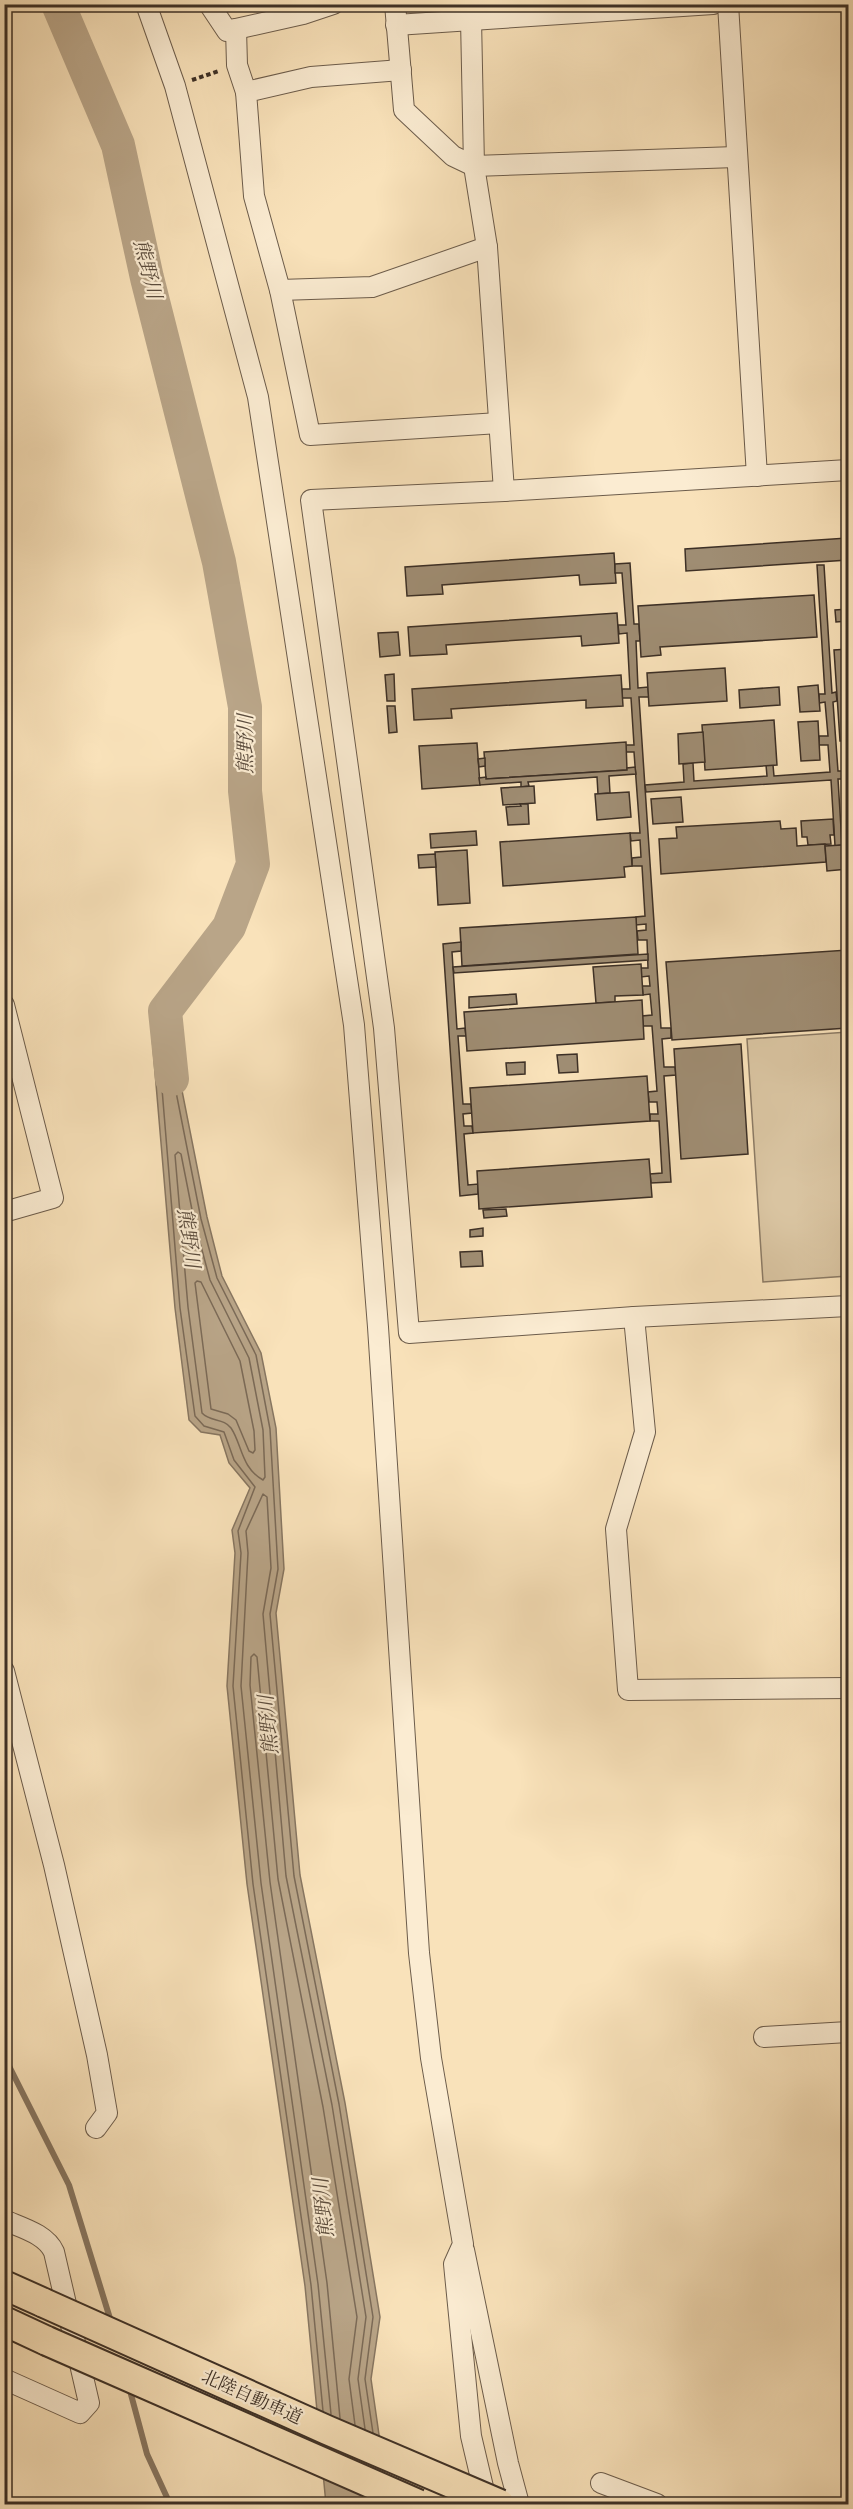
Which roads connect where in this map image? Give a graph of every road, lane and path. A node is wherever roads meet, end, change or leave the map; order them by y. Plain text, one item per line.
1 (146, 4) edge
2 (209, 4) edge
3 (333, 4) edge
4 (395, 4) edge
5 (713, 4) edge
6 (728, 4) edge
7 (583, 8) edge
8 (302, 10) edge
9 (471, 19) junction
10 (396, 26) junction
11 (236, 29) junction
12 (237, 65) junction
13 (401, 69) junction
14 (175, 86) junction
15 (246, 92) junction
16 (736, 157) junction
17 (474, 165) junction
18 (487, 247) junction
19 (280, 290) junction
20 (500, 423) junction
21 (849, 470) edge
22 (757, 476) junction
23 (504, 491) junction
24 (4, 1005) edge
25 (4, 1212) edge
26 (849, 1306) edge
27 (634, 1317) junction
28 (4, 1671) edge
29 (849, 1688) edge
30 (849, 2032) edge
31 (764, 2037) dead end
32 (96, 2128) dead end
33 (4, 2220) edge
34 (463, 2244) junction
35 (4, 2285) edge
36 (4, 2321) edge
37 (4, 2379) edge
38 (601, 2483) dead end
39 (418, 2505) edge
40 (487, 2505) edge
41 (500, 2505) edge
42 (519, 2505) edge
43 (657, 2505) edge

1 - 14 street
2 - 11 street
3 - 8 street
4 - 10 street
5 - 7 street
6 - 16 street
7 - 9 street
8 - 11 street
9 - 10 street
9 - 17 street
10 - 13 street
11 - 12 street
12 - 14 path
12 - 15 street
13 - 15 street
13 - 17 street
14 - 34 street
15 - 19 street
16 - 17 street
16 - 22 street
17 - 18 street
18 - 19 street
18 - 20 street
19 - 20 street
20 - 23 street
21 - 22 street
22 - 23 street
23 - 27 street
24 - 25 street
26 - 27 street
27 - 29 street
28 - 32 street
30 - 31 street
33 - 37 street
34 - 40 street
34 - 42 street
35 - 41 highway, 北陸自動車道, bridge
36 - 39 highway, 北陸自動車道, bridge
38 - 43 street

